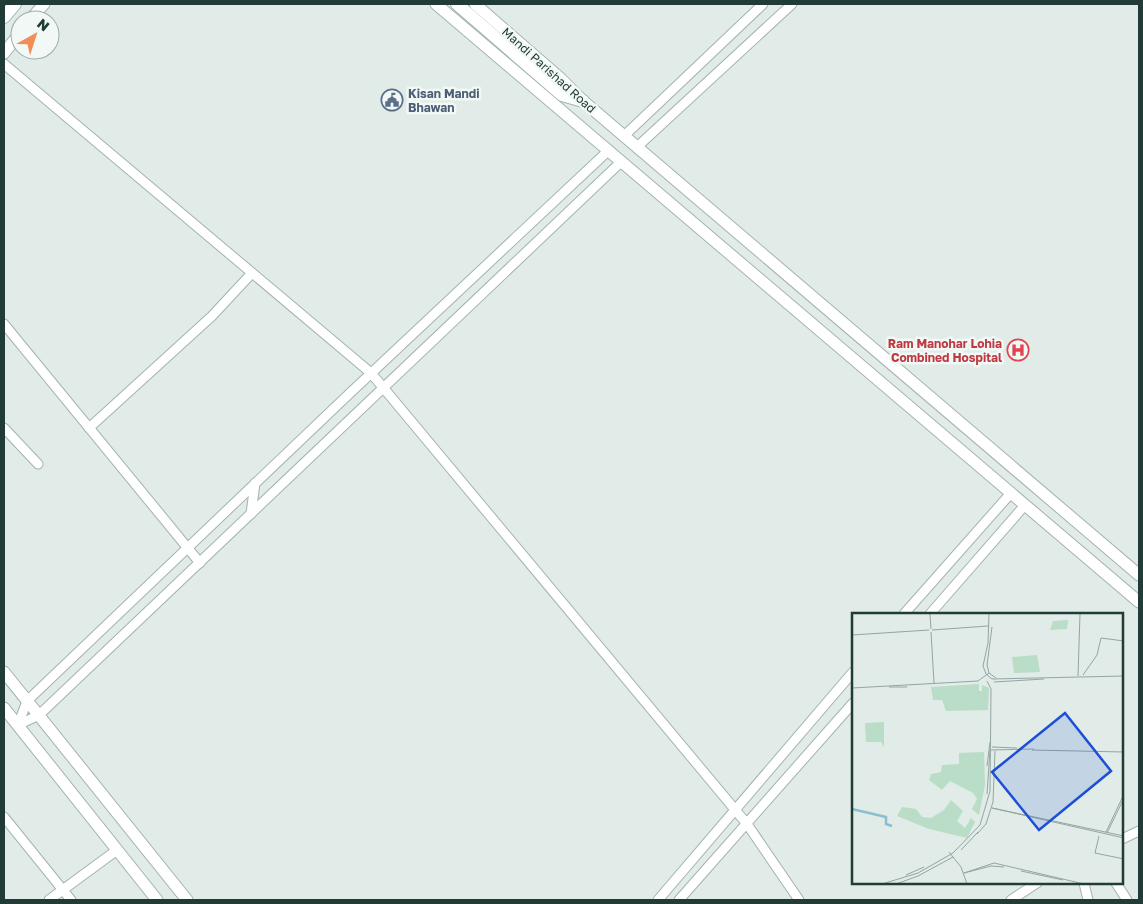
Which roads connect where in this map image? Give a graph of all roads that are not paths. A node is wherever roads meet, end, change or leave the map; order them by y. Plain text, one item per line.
1 (15, 4) edge
2 (436, 4) edge
3 (458, 4) edge
4 (475, 4) edge
5 (763, 4) edge
6 (792, 4) edge
7 (4, 17) edge
8 (4, 64) edge
9 (583, 101) junction
10 (624, 136) junction
11 (637, 147) junction
12 (609, 150) junction
13 (622, 161) junction
14 (252, 273) junction
15 (4, 324) edge
16 (371, 373) junction
17 (384, 389) junction
18 (4, 428) edge
19 (89, 428) junction
20 (38, 464) dead end
21 (255, 484) junction
22 (1010, 493) junction
23 (1025, 505) junction
24 (251, 514) junction
25 (187, 548) junction
26 (200, 562) junction
27 (1139, 575) edge
28 (1139, 602) edge
29 (905, 613) edge
30 (931, 613) edge
31 (4, 672) edge
32 (852, 673) edge
33 (27, 701) junction
34 (852, 704) edge
35 (4, 708) edge
36 (39, 715) junction
37 (18, 725) junction
38 (735, 810) junction
39 (4, 817) edge
40 (747, 824) junction
41 (1139, 831) edge
42 (1123, 839) edge
43 (117, 850) junction
44 (1035, 884) edge
45 (1084, 884) edge
46 (1117, 884) edge
47 (63, 890) junction
48 (49, 900) edge
49 (71, 900) edge
50 (157, 900) edge
51 (186, 900) edge
52 (658, 900) edge
53 (679, 900) edge
54 (799, 900) edge
55 (1011, 900) edge
56 (1088, 900) edge
57 (1127, 900) edge

1 - 7 main road
2 - 12 street
3 - 9 main road
4 - 9 street, Mandi Parishad Road
5 - 10 street
6 - 11 street
8 - 14 street
9 - 10 street, Mandi Parishad Road
10 - 11 street, Mandi Parishad Road
11 - 27 street, Mandi Parishad Road
12 - 13 street
12 - 16 street
13 - 17 street
13 - 22 street
14 - 16 street
14 - 19 street
15 - 19 street
16 - 17 street
16 - 21 street
17 - 24 street
17 - 38 street
18 - 20 street
19 - 25 street
21 - 24 street
21 - 25 street
22 - 23 street
22 - 29 street
23 - 28 street
23 - 30 street
24 - 26 street
25 - 26 street
25 - 33 street
26 - 36 street
31 - 33 street
32 - 38 street
33 - 36 street
33 - 37 street
34 - 40 street
35 - 37 street
36 - 37 street
36 - 51 street
37 - 43 street
38 - 40 street
38 - 52 street
39 - 47 street
40 - 53 street
40 - 54 street
41 - 42 street
43 - 47 street
43 - 50 street
44 - 55 street
45 - 56 street
46 - 57 street
47 - 48 street
47 - 49 street

